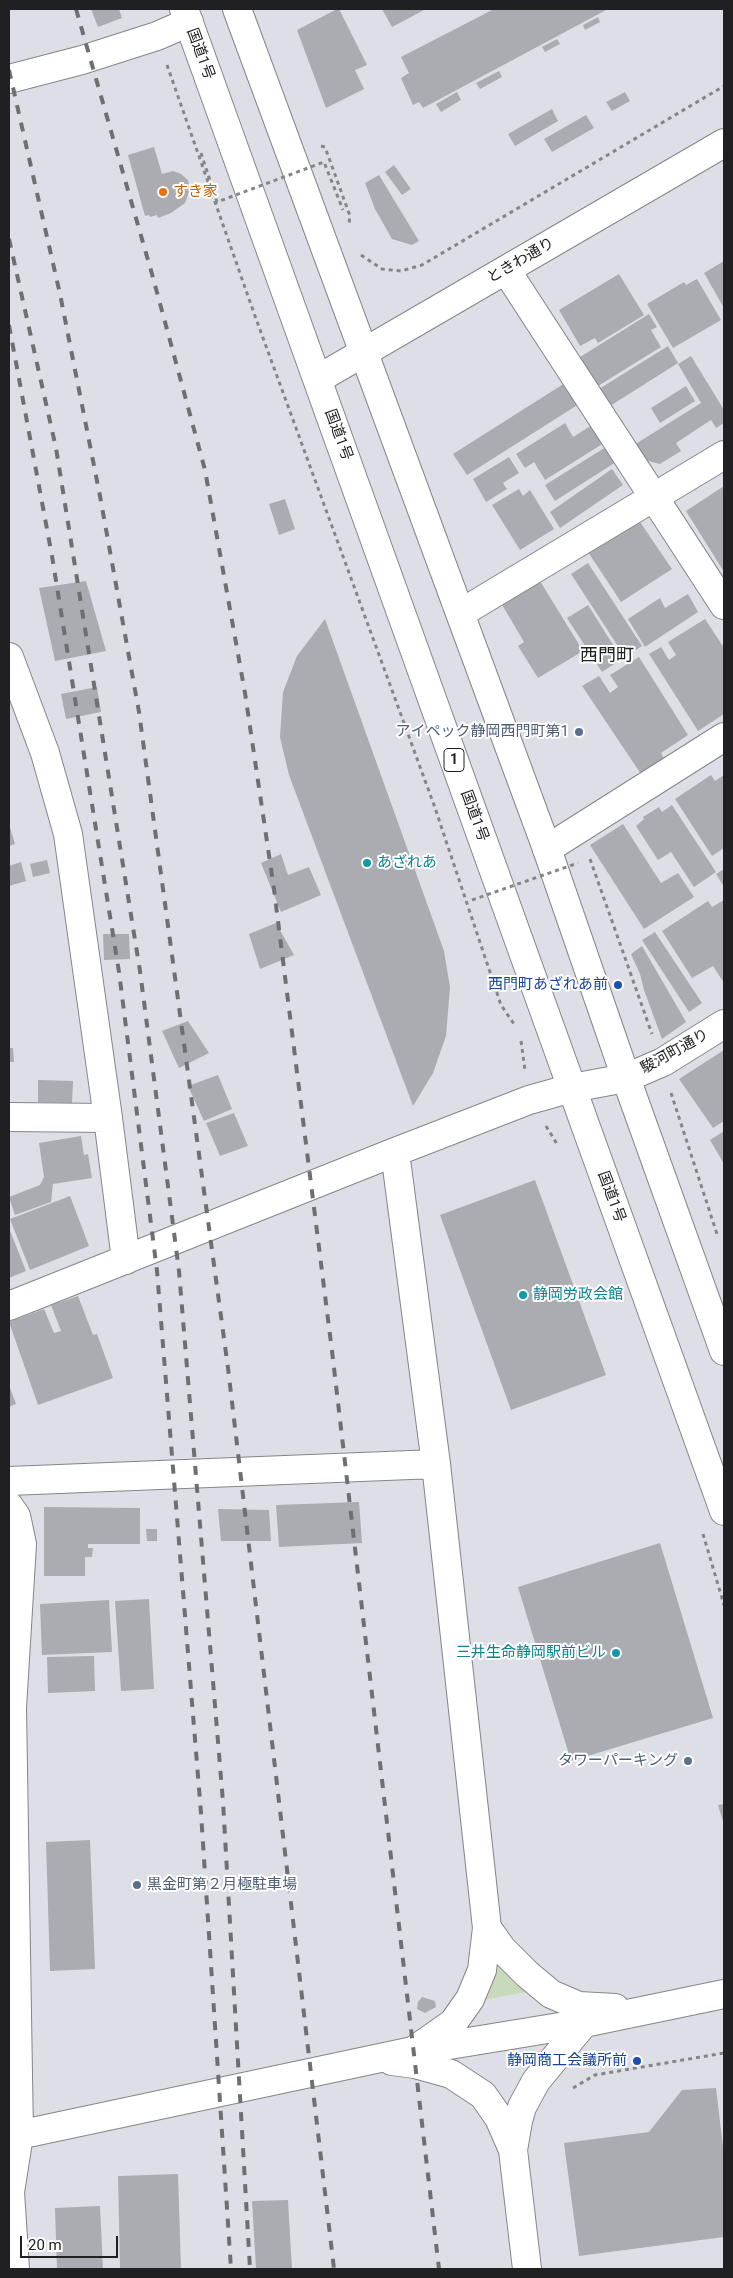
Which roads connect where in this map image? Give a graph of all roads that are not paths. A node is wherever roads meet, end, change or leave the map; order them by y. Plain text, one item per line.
1 (237, 9) edge
2 (186, 15) edge
3 (9, 79) edge
4 (724, 143) edge
5 (506, 270) junction
6 (364, 352) junction
7 (318, 378) junction
8 (724, 454) edge
9 (653, 496) junction
10 (724, 605) edge
11 (461, 613) junction
12 (9, 657) edge
13 (724, 737) edge
14 (546, 849) junction
15 (724, 1024) edge
16 (626, 1078) junction
17 (572, 1088) junction
18 (9, 1118) edge
19 (108, 1118) junction
20 (395, 1152) junction
21 (126, 1260) junction
22 (9, 1306) edge
23 (724, 1351) edge
24 (436, 1464) junction
25 (9, 1481) edge
26 (9, 1506) edge
27 (724, 1511) edge
28 (487, 1928) junction
29 (724, 1994) edge
30 (639, 2010) junction
31 (584, 2023) junction
32 (413, 2051) junction
33 (374, 2059) junction
34 (14, 2136) edge
35 (513, 2150) junction
36 (15, 2269) edge
37 (528, 2269) edge

1 - 6 main road
2 - 3 main road
2 - 7 main road, 国道1号 / 1
4 - 5 main road, ときわ通り
5 - 6 main road, ときわ通り
5 - 9 main road
6 - 7 main road, ときわ通り
6 - 11 main road
7 - 17 main road, 国道1号 / 1
8 - 9 main road
9 - 10 main road
9 - 11 main road
11 - 14 main road
12 - 19 main road
13 - 14 main road
14 - 16 main road
15 - 16 main road, 駿河町通り
16 - 17 main road, 駿河町通り
16 - 23 main road
17 - 20 main road, 駿河町通り
17 - 27 main road, 国道1号 / 1
18 - 19 main road
19 - 21 main road
20 - 21 main road, 駿河町通り
20 - 24 main road
21 - 22 main road, 駿河町通り
24 - 25 main road
24 - 28 main road
26 - 34 main road
28 - 30 main road
28 - 32 main road
29 - 30 main road
30 - 31 main road
31 - 32 main road
31 - 35 main road
32 - 33 main road
33 - 34 main road
33 - 35 main road
34 - 36 main road
35 - 37 main road

